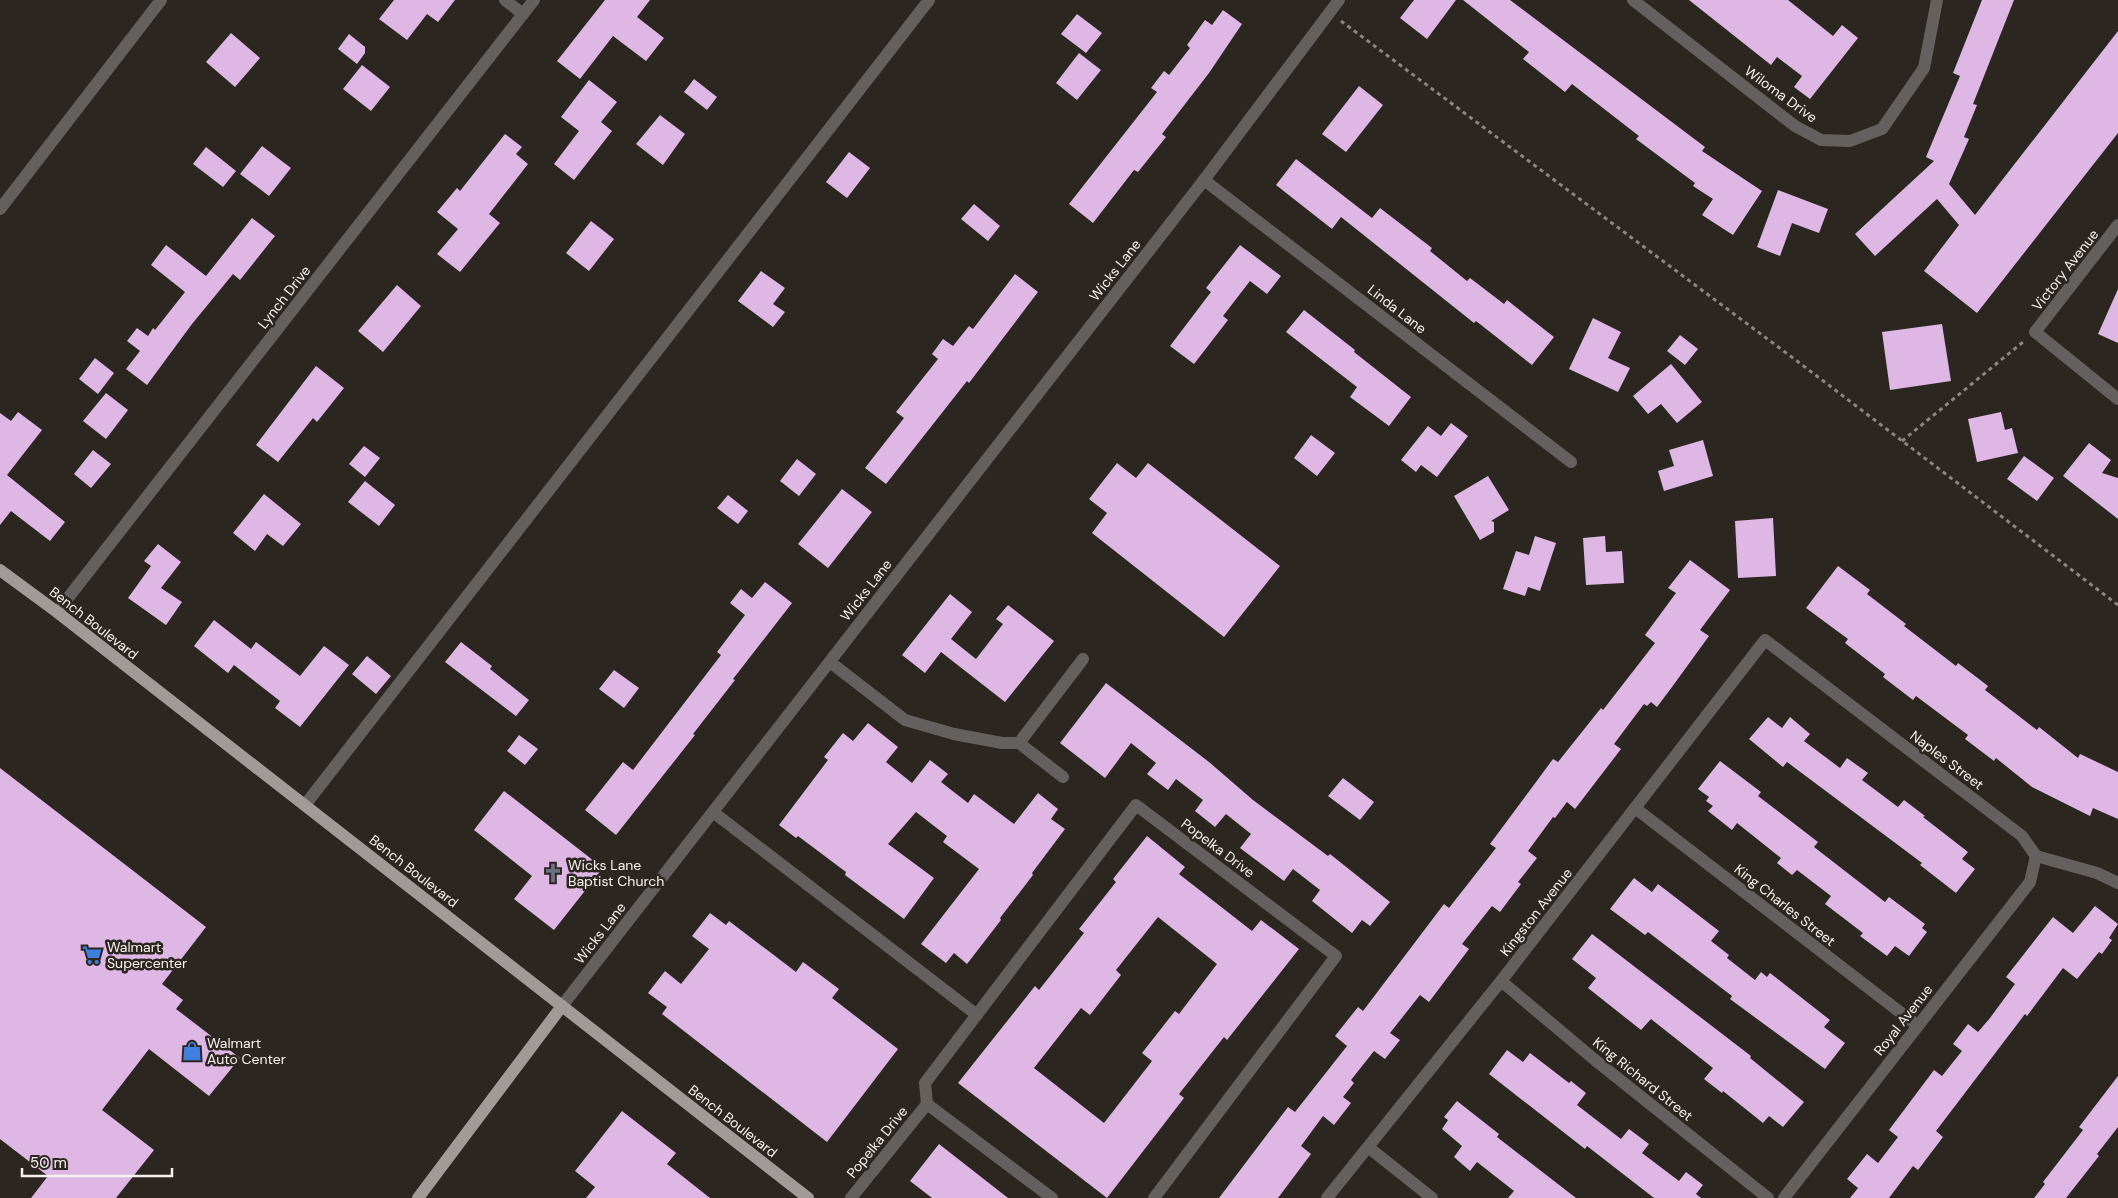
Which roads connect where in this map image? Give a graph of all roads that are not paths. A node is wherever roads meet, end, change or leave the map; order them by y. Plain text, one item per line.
1 (161, 0) edge
2 (505, 0) edge
3 (534, 0) edge
4 (929, 0) edge
5 (1339, 0) edge
6 (1633, 0) edge
7 (1937, 0) edge
8 (523, 14) junction
9 (1204, 180) junction
10 (0, 209) edge
11 (2118, 226) edge
12 (2118, 399) edge
13 (1571, 462) dead end
14 (0, 570) edge
15 (57, 612) junction
16 (1764, 640) joint
17 (1083, 659) dead end
18 (830, 662) junction
19 (1019, 743) junction
20 (1063, 777) dead end
21 (305, 806) junction
22 (1634, 808) junction
23 (713, 812) junction
24 (2036, 856) junction
25 (2118, 883) edge
26 (1501, 981) junction
27 (562, 1006) junction
28 (977, 1015) junction
29 (1918, 1026) junction
30 (927, 1104) junction
31 (1368, 1147) junction
32 (418, 1198) edge
33 (808, 1198) edge
34 (851, 1198) edge
35 (1052, 1198) edge
36 (1154, 1198) edge
37 (1327, 1198) edge
38 (1432, 1198) edge
39 (1768, 1198) edge
40 (1784, 1198) edge

1 - 10 street
2 - 8 street
3 - 8 street, Lynch Drive
4 - 21 street
5 - 9 street, Wicks Lane
6 - 7 street, Wiloma Drive
8 - 15 street, Lynch Drive
9 - 13 street, Linda Lane
9 - 18 street, Wicks Lane
11 - 12 street, Victory Avenue
14 - 15 main road, Bench Boulevard
15 - 21 main road, Bench Boulevard
16 - 22 street, Kingston Avenue
16 - 24 street, Naples Street
17 - 19 street
18 - 19 street
18 - 23 street, Wicks Lane
19 - 20 street
21 - 27 main road, Bench Boulevard
22 - 26 street, Kingston Avenue
22 - 29 street, King Charles Street
23 - 27 street, Wicks Lane
23 - 28 street
24 - 25 street
24 - 29 street, Royal Avenue
26 - 31 street, Kingston Avenue
26 - 39 street, King Richard Street
27 - 32 main road, Wicks Lane
27 - 33 main road, Bench Boulevard
28 - 30 street, Popelka Drive
28 - 36 street, Popelka Drive
29 - 40 street, Royal Avenue
30 - 34 street, Popelka Drive
30 - 35 street, Popelka Drive
31 - 37 street, Kingston Avenue
31 - 38 street

